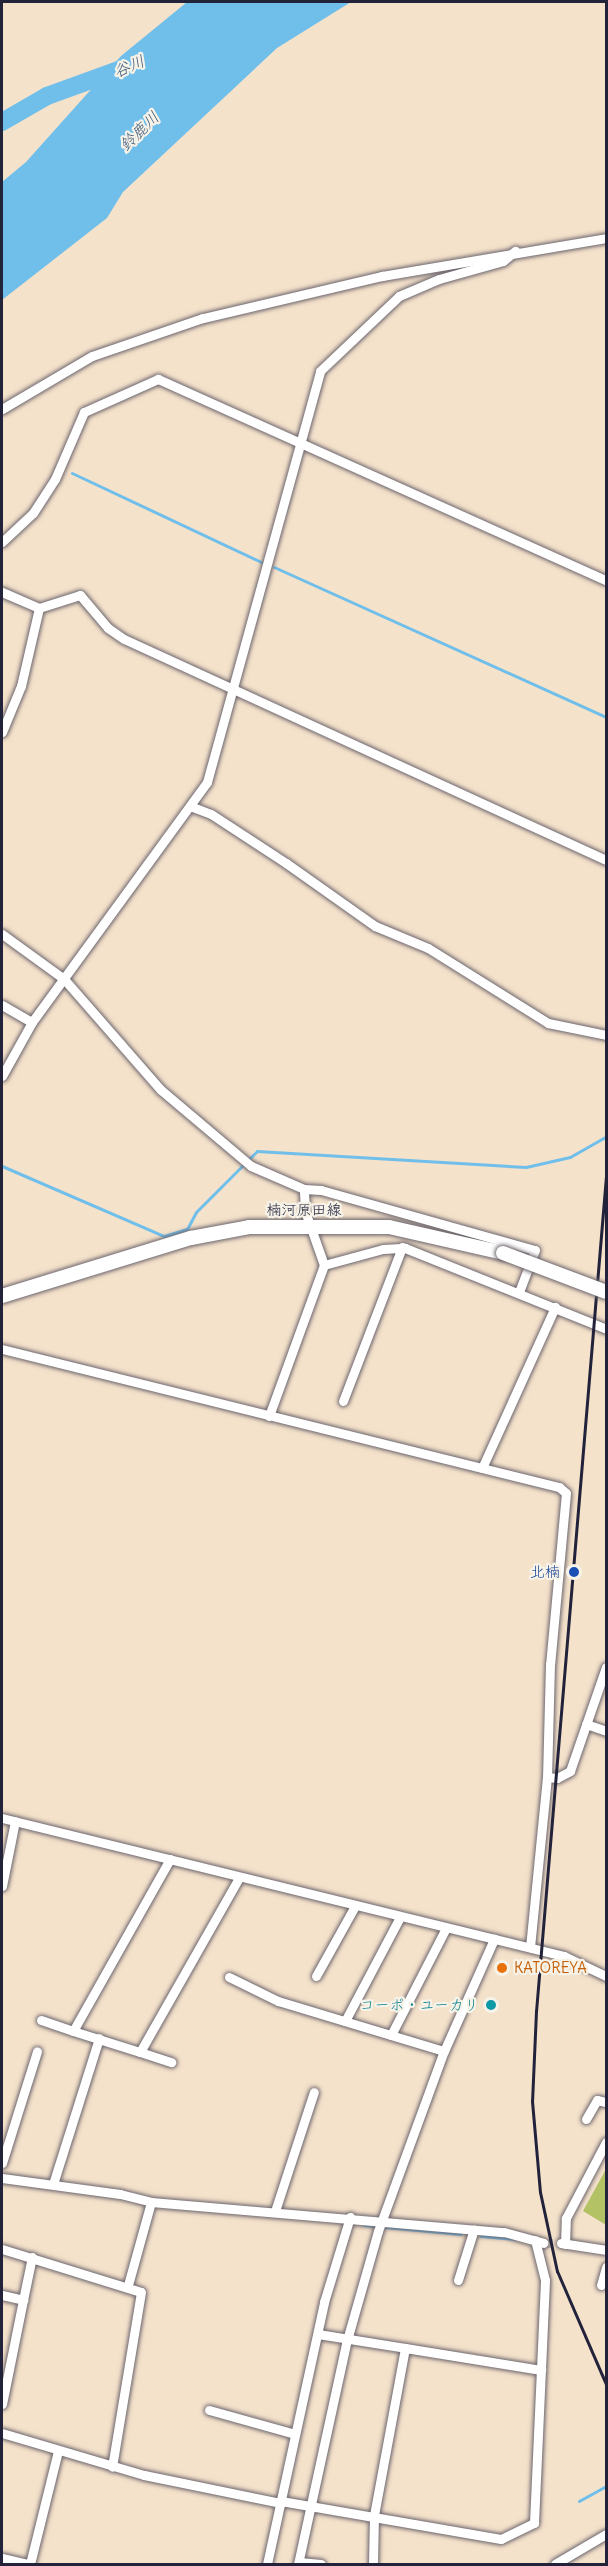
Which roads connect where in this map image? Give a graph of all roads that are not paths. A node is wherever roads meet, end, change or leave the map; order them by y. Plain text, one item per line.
1 (606, 238) edge
2 (515, 251) junction
3 (2, 409) edge
4 (299, 442) junction
5 (2, 542) edge
6 (606, 580) edge
7 (2, 592) edge
8 (39, 608) junction
9 (233, 689) junction
10 (2, 732) edge
11 (190, 806) junction
12 (606, 860) edge
13 (2, 934) edge
14 (64, 979) junction
15 (2, 1005) edge
16 (32, 1022) junction
17 (606, 1035) edge
18 (2, 1076) edge
19 (304, 1189) junction
20 (310, 1226) junction
21 (402, 1247) junction
22 (324, 1265) junction
23 (519, 1292) junction
24 (606, 1292) edge
25 (2, 1296) edge
26 (555, 1307) junction
27 (606, 1329) edge
28 (2, 1349) edge
29 (343, 1401) dead end
30 (269, 1416) junction
31 (482, 1468) junction
32 (606, 1667) edge
33 (586, 1724) junction
34 (606, 1731) edge
35 (547, 1777) junction
36 (2, 1818) edge
37 (15, 1821) junction
38 (170, 1859) junction
39 (238, 1878) junction
40 (2, 1886) edge
41 (355, 1906) junction
42 (400, 1917) junction
43 (446, 1928) junction
44 (494, 1939) junction
45 (530, 1947) junction
46 (316, 1976) dead end
47 (606, 1976) edge
48 (229, 1977) dead end
49 (41, 2020) dead end
50 (345, 2021) junction
51 (74, 2031) junction
52 (391, 2035) junction
53 (99, 2038) junction
54 (37, 2051) dead end
55 (444, 2051) junction
56 (140, 2052) junction
57 (171, 2062) dead end
58 (314, 2092) dead end
59 (606, 2102) edge
60 (586, 2119) dead end
61 (606, 2142) edge
62 (2, 2163) edge
63 (2, 2178) edge
64 (52, 2184) junction
65 (151, 2202) junction
66 (275, 2211) junction
67 (350, 2217) junction
68 (382, 2221) junction
69 (474, 2229) junction
70 (534, 2240) junction
71 (544, 2242) tunnel mouth
72 (2, 2249) edge
73 (606, 2250) edge
74 (32, 2257) junction
75 (606, 2267) edge
76 (458, 2280) dead end
77 (128, 2285) junction
78 (601, 2285) dead end
79 (2, 2295) edge
80 (24, 2300) junction
81 (318, 2334) junction
82 (347, 2340) junction
83 (405, 2348) junction
84 (541, 2370) junction
85 (2, 2404) edge
86 (209, 2410) dead end
87 (2, 2433) edge
88 (295, 2434) junction
89 (58, 2451) junction
90 (112, 2467) junction
91 (281, 2502) junction
92 (311, 2506) junction
93 (374, 2516) junction
94 (606, 2534) edge
95 (2, 2558) edge
96 (298, 2563) edge
97 (29, 2565) edge
98 (267, 2565) edge
99 (321, 2565) edge
100 (373, 2565) edge
101 (555, 2565) edge

1 - 2 street
2 - 3 street
2 - 4 street
4 - 5 street
4 - 6 street
4 - 9 street
7 - 8 street
8 - 9 street
8 - 10 street
9 - 11 street
9 - 12 street
11 - 14 street
11 - 17 street
13 - 14 street
14 - 16 street
14 - 19 street
15 - 16 street
16 - 18 street
19 - 20 street
19 - 23 street
20 - 22 street
20 - 24 main road, 楠河原田線, bridge
20 - 25 main road, 楠河原田線
21 - 22 street
21 - 23 street
21 - 29 street
22 - 30 street
23 - 26 street
26 - 27 street
26 - 31 street
28 - 30 street
30 - 31 street
31 - 35 street
32 - 33 street
33 - 34 street
33 - 35 street
35 - 45 street
36 - 37 street
37 - 38 street
37 - 40 street
38 - 39 street
38 - 51 street
39 - 41 street
39 - 56 street
41 - 42 street
41 - 46 street
42 - 43 street
42 - 50 street
43 - 44 street
43 - 52 street
44 - 45 street
44 - 55 street
45 - 47 street
48 - 50 street
49 - 51 street
50 - 52 street
51 - 53 street
52 - 55 street
53 - 56 street
53 - 64 street
54 - 62 street
55 - 68 street
56 - 57 street
58 - 66 street
59 - 60 street
61 - 73 street
63 - 64 street
64 - 65 street
65 - 66 street
65 - 77 street
66 - 67 street
67 - 68 street
67 - 81 street
68 - 69 street
68 - 82 street
69 - 70 street
69 - 76 street
70 - 71 street
70 - 84 street
72 - 74 street
74 - 77 street
74 - 80 street
75 - 78 street
77 - 90 street
79 - 80 street
80 - 85 street
81 - 82 street
81 - 88 street
82 - 83 street
82 - 92 street
83 - 84 street
83 - 93 street
84 - 93 street
86 - 88 street
87 - 89 street
88 - 91 street
89 - 90 street
89 - 97 street
90 - 91 street
91 - 92 street
91 - 98 street
92 - 93 street
92 - 96 street
93 - 100 street
94 - 101 street
95 - 97 street
96 - 99 street

